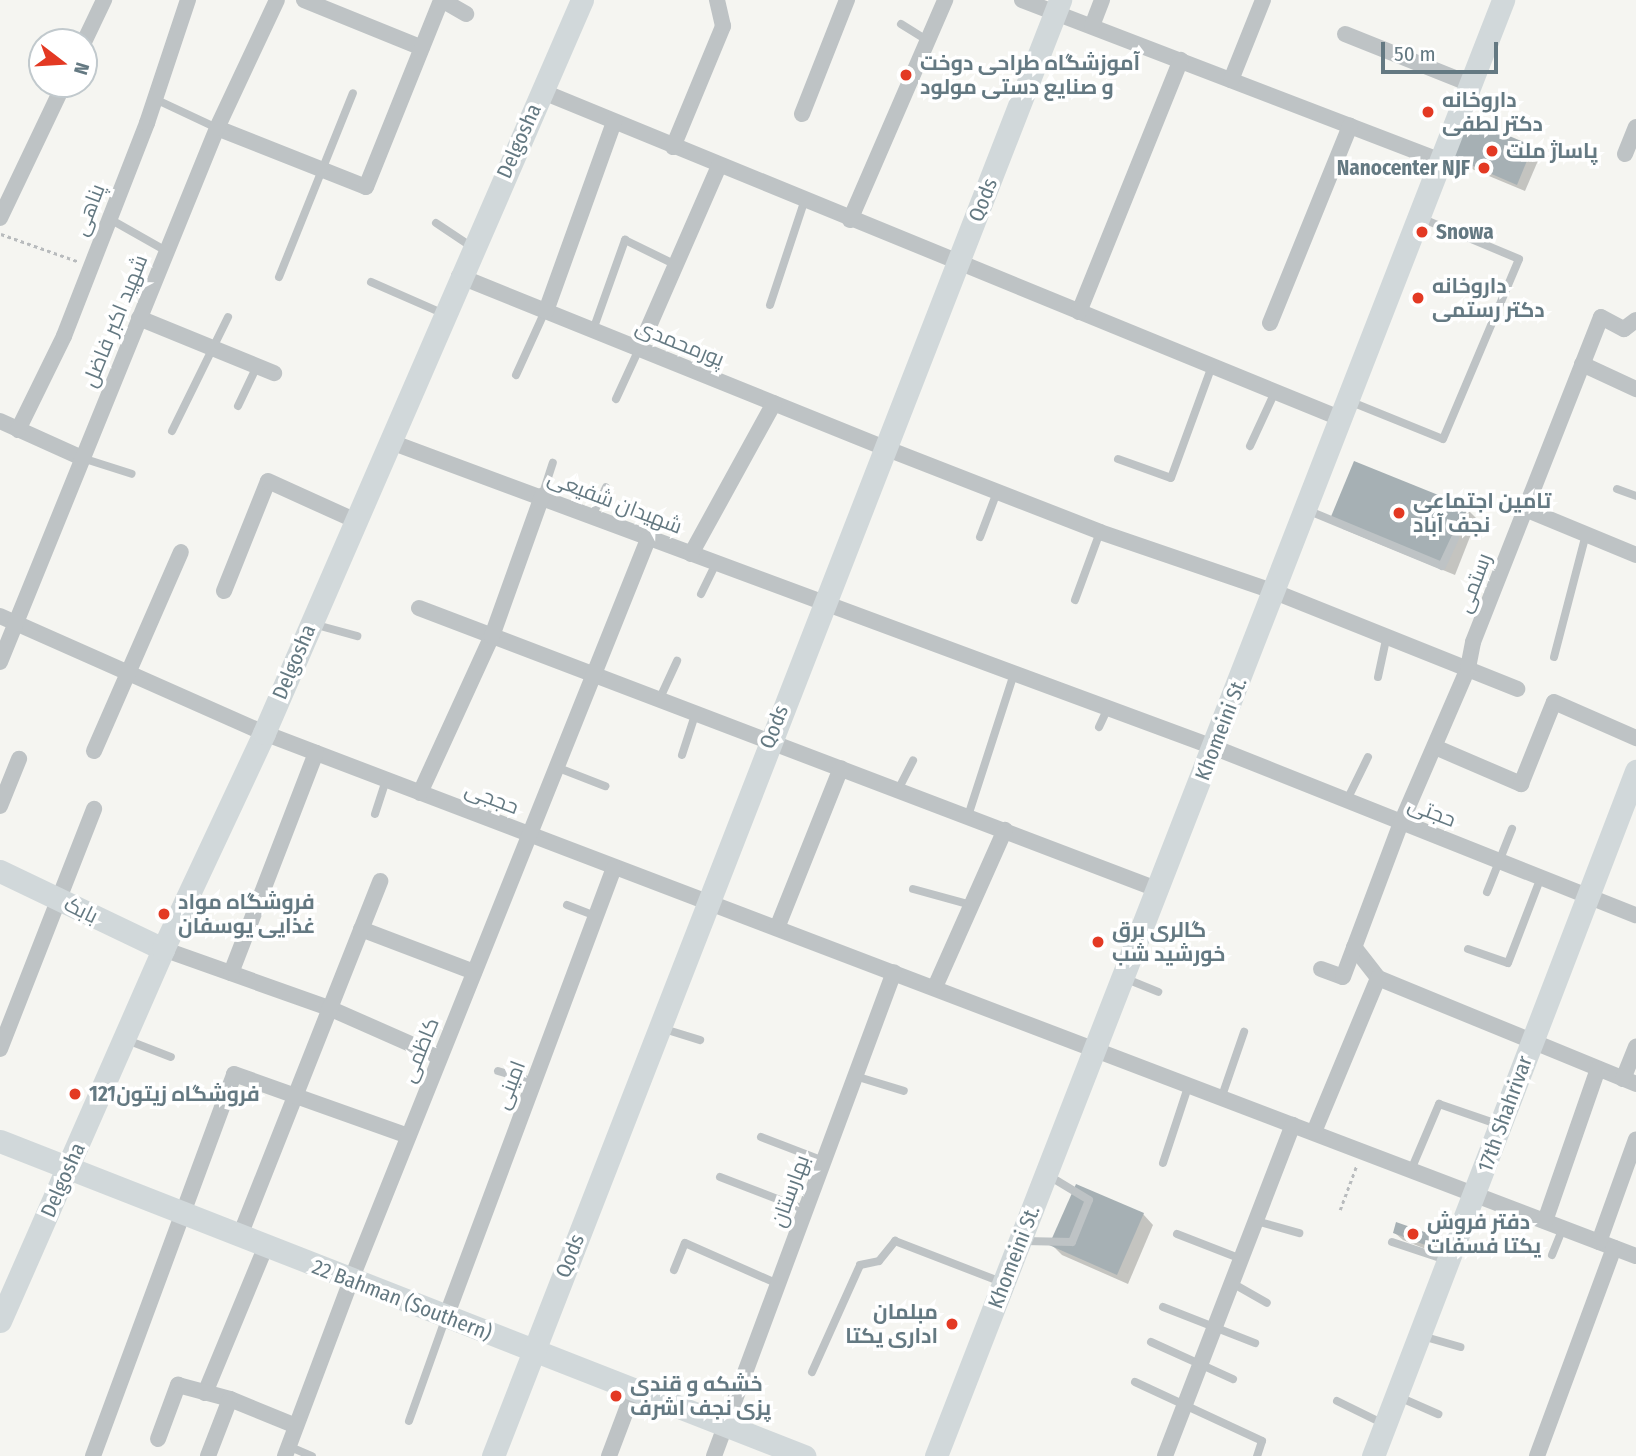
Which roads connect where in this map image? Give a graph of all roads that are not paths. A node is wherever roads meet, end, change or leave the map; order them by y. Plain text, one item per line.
1 (104, 0) edge
2 (188, 0) edge
3 (277, 0) edge
4 (304, 0) edge
5 (442, 0) edge
6 (582, 0) edge
7 (717, 0) edge
8 (847, 0) edge
9 (944, 0) edge
10 (1022, 0) edge
11 (1102, 0) edge
12 (1263, 0) edge
13 (1503, 0) edge
14 (1057, 6) edge
15 (466, 14) dead end
16 (901, 24) dead end
17 (1092, 26) junction
18 (91, 28) edge
19 (1345, 34) dead end
20 (927, 40) junction
21 (422, 48) junction
22 (1181, 60) junction
23 (1231, 80) junction
24 (1470, 84) junction
25 (541, 91) junction
26 (353, 93) dead end
27 (57, 98) edge
28 (155, 99) junction
29 (802, 114) dead end
30 (614, 122) junction
31 (1350, 126) junction
32 (1636, 127) edge
33 (217, 128) junction
34 (673, 146) junction
35 (1625, 154) dead end
36 (1441, 161) junction
37 (719, 166) junction
38 (324, 170) junction
39 (804, 202) junction
40 (1418, 217) junction
41 (0, 218) edge
42 (108, 218) junction
43 (850, 220) junction
44 (436, 223) dead end
45 (472, 247) junction
46 (166, 251) junction
47 (676, 265) junction
48 (958, 265) junction
49 (459, 276) junction
50 (279, 277) dead end
51 (371, 282) dead end
52 (770, 305) dead end
53 (545, 311) junction
54 (1079, 312) junction
55 (443, 313) junction
56 (228, 317) dead end
57 (139, 318) junction
58 (1636, 320) edge
59 (1270, 323) dead end
60 (593, 330) junction
61 (211, 347) junction
62 (639, 349) junction
63 (1582, 364) junction
64 (257, 366) junction
65 (1212, 366) junction
66 (274, 373) dead end
67 (516, 375) dead end
68 (1636, 389) edge
69 (1275, 392) junction
70 (616, 399) dead end
71 (774, 404) junction
72 (238, 406) dead end
73 (1345, 410) junction
74 (0, 421) edge
75 (18, 429) junction
76 (172, 431) dead end
77 (391, 442) junction
78 (1250, 446) dead end
79 (885, 448) junction
80 (82, 458) junction
81 (1118, 459) dead end
82 (554, 463) dead end
83 (132, 474) dead end
84 (606, 487) dead end
85 (1617, 489) dead end
86 (997, 492) junction
87 (542, 496) junction
88 (1636, 496) edge
89 (1525, 509) junction
90 (1307, 510) junction
91 (592, 516) junction
92 (354, 520) junction
93 (1100, 532) junction
94 (1586, 534) junction
95 (649, 537) junction
96 (980, 537) dead end
97 (1455, 537) dead end
98 (181, 552) dead end
99 (691, 554) junction
100 (1636, 555) edge
101 (716, 563) junction
102 (224, 591) dead end
103 (1275, 592) junction
104 (701, 594) dead end
105 (1075, 600) dead end
106 (822, 604) junction
107 (419, 608) dead end
108 (0, 616) edge
109 (18, 623) junction
110 (310, 623) junction
111 (1387, 635) junction
112 (357, 636) dead end
113 (492, 636) junction
114 (1553, 657) dead end
115 (0, 662) edge
116 (677, 662) dead end
117 (1468, 668) junction
118 (126, 672) junction
119 (595, 674) junction
120 (1014, 674) junction
121 (1378, 677) dead end
122 (1517, 689) dead end
123 (660, 698) junction
124 (1108, 708) junction
125 (696, 712) junction
126 (1099, 727) dead end
127 (264, 733) junction
128 (1636, 738) edge
129 (770, 739) junction
130 (1213, 747) junction
131 (1436, 747) junction
132 (94, 751) dead end
133 (316, 753) junction
134 (682, 755) dead end
135 (1368, 757) dead end
136 (19, 759) dead end
137 (913, 760) dead end
138 (556, 767) junction
139 (841, 768) junction
140 (1636, 771) edge
141 (386, 780) junction
142 (605, 786) dead end
143 (899, 789) junction
144 (420, 793) junction
145 (1346, 802) junction
146 (0, 806) edge
147 (94, 809) dead end
148 (375, 814) dead end
149 (968, 816) junction
150 (1401, 823) junction
151 (1511, 829) dead end
152 (1005, 830) junction
153 (529, 835) junction
154 (1500, 861) junction
155 (614, 868) junction
156 (0, 871) edge
157 (1541, 877) junction
158 (380, 881) dead end
159 (913, 889) dead end
160 (1159, 890) junction
161 (1487, 892) dead end
162 (1586, 895) junction
163 (60, 900) junction
164 (706, 903) junction
165 (567, 905) dead end
166 (971, 905) junction
167 (1636, 915) edge
168 (596, 916) junction
169 (777, 928) junction
170 (361, 929) junction
171 (1354, 947) junction
172 (163, 949) junction
173 (1468, 949) dead end
174 (1321, 969) dead end
175 (474, 972) junction
176 (894, 972) junction
177 (231, 973) junction
178 (1124, 978) junction
179 (1378, 978) junction
180 (935, 987) junction
181 (1158, 992) dead end
182 (329, 1008) junction
183 (658, 1027) junction
184 (1244, 1032) dead end
185 (124, 1039) junction
186 (700, 1040) dead end
187 (1531, 1044) junction
188 (1636, 1046) edge
189 (1098, 1048) junction
190 (0, 1049) edge
191 (440, 1056) junction
192 (171, 1057) dead end
193 (1598, 1069) junction
194 (498, 1071) dead end
195 (855, 1076) junction
196 (1629, 1081) edge
197 (534, 1082) junction
198 (1189, 1084) junction
199 (904, 1091) dead end
200 (295, 1096) junction
201 (1222, 1096) junction
202 (1293, 1125) junction
203 (1500, 1126) junction
204 (1314, 1132) junction
205 (408, 1136) junction
206 (761, 1137) dead end
207 (1636, 1139) edge
208 (0, 1141) edge
209 (824, 1161) junction
210 (1163, 1163) dead end
211 (68, 1168) junction
212 (1411, 1170) junction
213 (1046, 1174) junction
214 (720, 1177) dead end
215 (1475, 1194) junction
216 (806, 1210) junction
217 (182, 1216) junction
218 (1256, 1221) junction
219 (1545, 1221) junction
220 (1563, 1228) junction
221 (1299, 1233) dead end
222 (1177, 1234) dead end
223 (239, 1238) junction
224 (1020, 1241) junction
225 (1392, 1242) dead end
226 (1606, 1245) junction
227 (265, 1248) junction
228 (1552, 1255) dead end
229 (1636, 1256) edge
230 (1241, 1259) junction
231 (1449, 1261) junction
232 (674, 1270) dead end
233 (351, 1280) junction
234 (1003, 1283) junction
235 (1232, 1283) junction
236 (778, 1284) junction
237 (1267, 1303) dead end
238 (1163, 1307) dead end
239 (446, 1317) junction
240 (0, 1321) edge
241 (1214, 1330) junction
242 (1420, 1336) junction
243 (1151, 1342) dead end
244 (1255, 1343) dead end
245 (1460, 1347) dead end
246 (534, 1350) junction
247 (1202, 1362) junction
248 (812, 1373) dead end
249 (1233, 1379) dead end
250 (1135, 1382) dead end
251 (634, 1390) junction
252 (205, 1392) junction
253 (1396, 1396) junction
254 (230, 1399) junction
255 (1337, 1401) dead end
256 (1184, 1407) junction
257 (1438, 1414) dead end
258 (409, 1421) dead end
259 (1385, 1424) junction
260 (726, 1425) junction
261 (296, 1426) junction
262 (158, 1439) dead end
263 (286, 1451) edge
264 (781, 1452) edge
265 (93, 1456) edge
266 (208, 1456) edge
267 (312, 1456) edge
268 (493, 1456) edge
269 (609, 1456) edge
270 (715, 1456) edge
271 (804, 1456) edge
272 (936, 1456) edge
273 (1166, 1456) edge
274 (1257, 1456) edge
275 (1373, 1456) edge
276 (1537, 1456) edge

1 - 18 street
2 - 28 street, پناهی
3 - 33 street, شهید اکبر فاضل
4 - 21 street
5 - 15 street
5 - 21 street
6 - 25 street, Delgosha
7 - 34 street
8 - 29 street
9 - 20 street
10 - 14 street
11 - 17 street
12 - 23 street
13 - 24 street, Khomeini St.
14 - 17 street
14 - 48 street, Qods
16 - 20 lane
17 - 22 street
19 - 24 street
20 - 43 street
21 - 38 street
22 - 23 street
22 - 54 street
23 - 31 street
24 - 36 street, Khomeini St.
25 - 30 street
25 - 45 street, Delgosha
26 - 38 lane
27 - 41 street
28 - 33 lane
28 - 42 street, پناهی
30 - 34 street
30 - 53 street
31 - 36 street
31 - 59 street
32 - 35 street
33 - 38 street
33 - 46 street, شهید اکبر فاضل
34 - 37 street
36 - 40 street, Khomeini St.
37 - 39 street
37 - 47 street
38 - 50 lane
39 - 43 street
39 - 52 lane
40 - 73 street, Khomeini St.
40 - 73 lane
42 - 46 lane
42 - 75 street, پناهی
43 - 48 street
44 - 45 lane
45 - 49 street, Delgosha
46 - 57 street, شهید اکبر فاضل
47 - 60 lane
47 - 62 street
48 - 54 street
48 - 79 street, Qods
49 - 53 street, پورمحمدی
49 - 55 street, Delgosha
51 - 55 lane
53 - 60 street, پورمحمدی
53 - 67 lane
54 - 65 street
55 - 77 street, Delgosha
56 - 61 lane
57 - 61 street
57 - 80 street, شهید اکبر فاضل
58 - 63 street, رستمی
60 - 62 street, پورمحمدی
61 - 64 street
61 - 76 lane
62 - 70 lane
62 - 71 street, پورمحمدی
63 - 68 street
63 - 89 street, رستمی
64 - 66 street
64 - 72 lane
65 - 69 street
65 - 81 lane
69 - 73 street
69 - 78 lane
71 - 79 street, پورمحمدی
71 - 99 street
73 - 90 street, Khomeini St.
74 - 75 street
75 - 80 street
77 - 87 street, شهیدان شفیعی
77 - 92 street, Delgosha
79 - 86 street, پورمحمدی
79 - 106 street, Qods
80 - 83 lane
80 - 109 street, شهید اکبر فاضل
82 - 87 lane
84 - 91 lane
85 - 88 lane
86 - 93 street, پورمحمدی
86 - 96 lane
87 - 91 street, شهیدان شفیعی
87 - 113 street
89 - 94 street
89 - 117 street, رستمی
90 - 97 lane
90 - 103 street, Khomeini St.
91 - 95 street, شهیدان شفیعی
92 - 102 street
92 - 110 street, Delgosha
93 - 103 street, پورمحمدی
93 - 105 lane
94 - 100 street
94 - 114 lane
95 - 99 street, شهیدان شفیعی
95 - 119 street, کاظمی
98 - 118 street
99 - 101 street, شهیدان شفیعی
101 - 104 lane
101 - 106 street, شهیدان شفیعی
103 - 111 street, پورمحمدی
103 - 130 street, Khomeini St.
106 - 120 street, شهیدان شفیعی
106 - 129 street, Qods
107 - 113 street
108 - 109 street, حججی
109 - 115 street, شهید اکبر فاضل
109 - 118 street, حججی
110 - 112 lane
110 - 127 street, Delgosha
111 - 117 street, پورمحمدی
111 - 121 lane
113 - 119 street
113 - 144 street
116 - 123 lane
117 - 122 street, پورمحمدی
117 - 131 street, رستمی
118 - 127 street, حججی
118 - 132 street
119 - 123 street
119 - 138 street, کاظمی
120 - 124 street, حجتی
120 - 149 lane
123 - 125 street
124 - 126 lane
124 - 130 street, حجتی
125 - 129 street
125 - 134 lane
127 - 133 street, حججی
127 - 172 street, Delgosha
128 - 131 street
129 - 139 street
129 - 164 street, Qods
130 - 145 street, حجتی
130 - 160 street, Khomeini St.
131 - 150 street, رستمی
133 - 141 street, حججی
133 - 177 street
135 - 145 lane
136 - 146 street
137 - 143 lane
138 - 142 lane
138 - 153 street, کاظمی
139 - 143 street
139 - 169 street
140 - 162 street, 17th Shahrivar
141 - 144 street, حججی
141 - 148 lane
143 - 149 street
144 - 153 street, حججی
145 - 150 street, حجتی
147 - 163 street
149 - 152 street
150 - 154 street, حجتی
150 - 171 street, رستمی
151 - 154 lane
152 - 160 street
152 - 166 street
153 - 155 street, حججی
153 - 175 street, کاظمی
154 - 157 street, حجتی
154 - 161 lane
155 - 164 street, حججی
155 - 168 street, امینی
156 - 163 street, بابک
157 - 162 street, حجتی
157 - 173 lane
158 - 170 street
159 - 166 lane
160 - 178 street, Khomeini St.
162 - 167 street, حجتی
162 - 187 street, 17th Shahrivar
163 - 172 street, بابک
163 - 190 street
164 - 169 street, حججی
164 - 183 street, Qods
165 - 168 lane
166 - 180 street
168 - 197 street, امینی
169 - 176 street, حججی
170 - 175 street
170 - 182 street
171 - 174 street, رستمی
171 - 179 street
172 - 177 street
172 - 185 street, Delgosha
175 - 191 street, کاظمی
176 - 180 street, حججی
176 - 195 street, بهارستان
177 - 182 street
178 - 181 lane
178 - 189 street, Khomeini St.
179 - 187 street
179 - 204 street
180 - 189 street, حججی
182 - 191 street
182 - 200 street
183 - 186 lane
183 - 246 street, Qods
184 - 201 lane
185 - 192 lane
185 - 211 street, Delgosha
187 - 193 street
187 - 203 street, 17th Shahrivar
188 - 196 street
189 - 198 street, حججی
189 - 213 street, Khomeini St.
191 - 205 street, کاظمی
193 - 196 street
193 - 219 street
194 - 197 lane
195 - 199 lane
195 - 209 street, بهارستان
197 - 239 street, امینی
198 - 201 street, حججی
198 - 210 lane
200 - 205 street
200 - 217 street
200 - 223 street
201 - 202 street, حججی
202 - 204 street, حججی
202 - 218 street
203 - 212 lane
203 - 215 street, 17th Shahrivar
204 - 212 street, حججی
205 - 233 street, کاظمی
206 - 209 lane
207 - 226 street
208 - 211 street, 22 Bahman (Southern)
209 - 216 street, بهارستان
211 - 217 street, 22 Bahman (Southern)
211 - 240 street, Delgosha
212 - 215 street, حججی
213 - 224 street, Khomeini St.
213 - 224 lane
214 - 216 lane
215 - 219 street, حججی
215 - 231 street, 17th Shahrivar
216 - 236 street, بهارستان
217 - 223 street, 22 Bahman (Southern)
217 - 265 street
218 - 221 lane
218 - 230 street
219 - 220 street, حججی
220 - 226 street, حججی
220 - 228 lane
222 - 230 lane
223 - 227 street, 22 Bahman (Southern)
224 - 234 street, Khomeini St.
225 - 231 lane
226 - 229 street, حججی
226 - 276 street
227 - 233 street, 22 Bahman (Southern)
227 - 252 street
230 - 235 street
231 - 242 street, 17th Shahrivar
232 - 236 lane
233 - 239 street, 22 Bahman (Southern)
233 - 261 street, کاظمی
234 - 248 lane
234 - 272 street, Khomeini St.
235 - 237 lane
235 - 241 street
236 - 260 street, بهارستان
238 - 241 lane
239 - 246 street, 22 Bahman (Southern)
239 - 258 lane
241 - 244 lane
241 - 247 street
242 - 245 lane
242 - 253 street, 17th Shahrivar
243 - 247 lane
246 - 251 street, 22 Bahman (Southern)
246 - 268 street, Qods
247 - 249 lane
247 - 256 street
250 - 256 lane
251 - 260 street, 22 Bahman (Southern)
251 - 269 street
252 - 254 street
252 - 262 street
253 - 257 lane
253 - 259 street, 17th Shahrivar
254 - 261 street
254 - 266 street
255 - 259 lane
256 - 273 street
256 - 274 lane
259 - 275 street, 17th Shahrivar
260 - 264 street, 22 Bahman (Southern)
260 - 270 street, بهارستان
261 - 263 street, کاظمی
263 - 267 lane
264 - 271 street, 22 Bahman (Southern)

